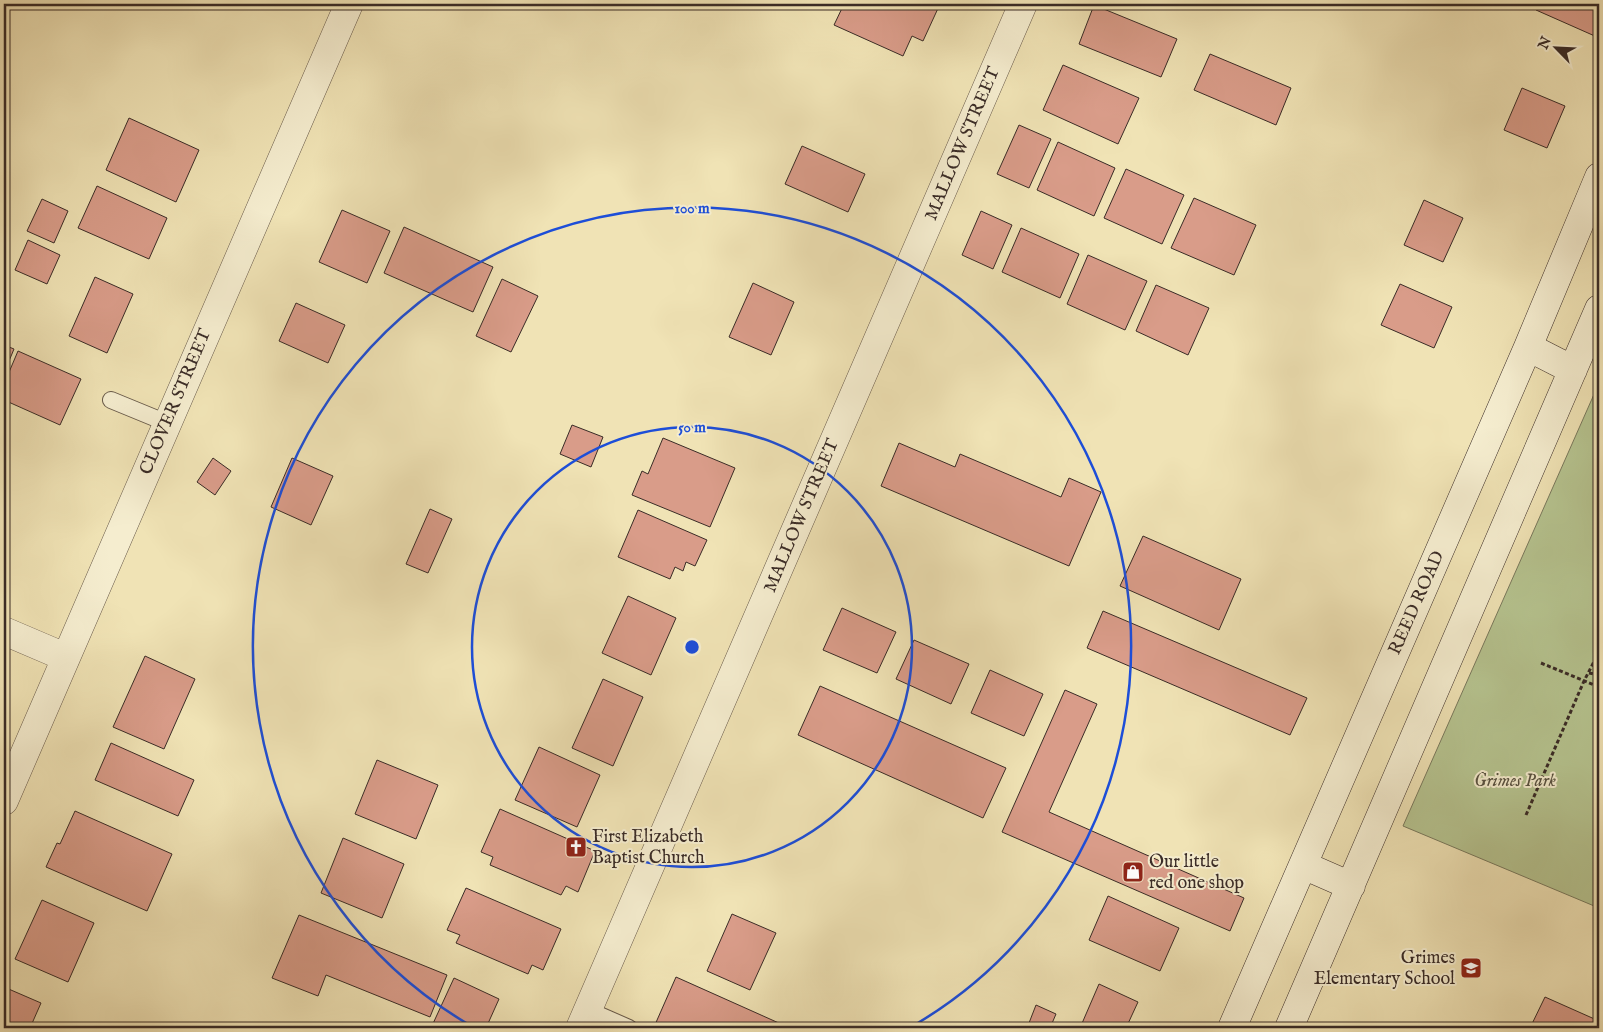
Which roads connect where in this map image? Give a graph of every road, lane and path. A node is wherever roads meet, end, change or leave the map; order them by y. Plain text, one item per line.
1 (349, 4) edge
2 (1024, 4) edge
3 (1599, 177) edge
4 (1599, 308) edge
5 (1528, 348) junction
6 (1573, 370) junction
7 (110, 400) dead end
8 (166, 423) junction
9 (4, 631) edge
10 (1599, 652) edge
11 (65, 657) junction
12 (1541, 663) dead end
13 (1589, 672) junction
14 (1599, 675) edge
15 (1584, 681) junction
16 (1599, 687) edge
17 (4, 801) edge
18 (1526, 815) dead end
19 (1303, 864) junction
20 (1351, 886) junction
21 (584, 1019) edge
22 (629, 1028) edge
23 (1232, 1028) edge
24 (1289, 1028) edge

1 - 8 street, CLOVER STREET
2 - 21 street, MALLOW STREET
3 - 5 street, REED ROAD
4 - 6 street
5 - 6 street
5 - 19 street, REED ROAD
6 - 20 street
7 - 8 lane
8 - 11 street, CLOVER STREET
9 - 11 street
10 - 13 path
11 - 17 street, CLOVER STREET
12 - 15 path
13 - 14 path
13 - 15 path
15 - 16 path
15 - 18 path
19 - 20 street
19 - 23 street, REED ROAD
20 - 24 street
21 - 22 lane

